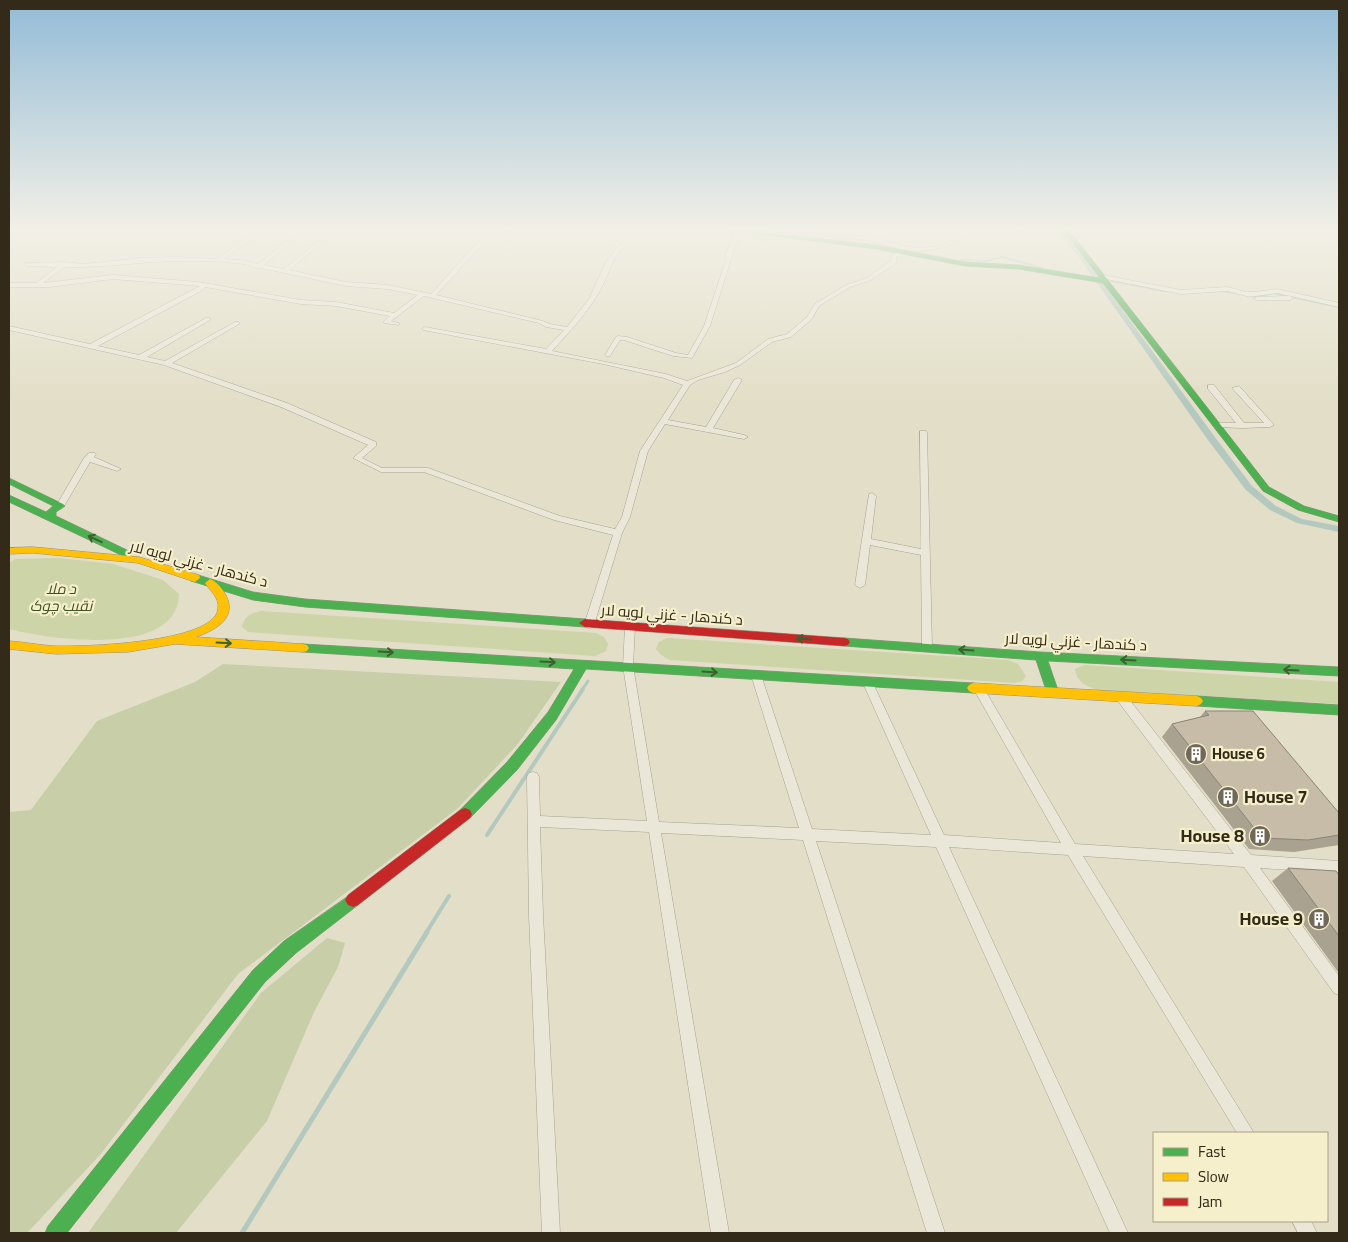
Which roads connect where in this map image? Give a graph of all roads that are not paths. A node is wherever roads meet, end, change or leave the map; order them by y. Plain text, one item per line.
1 (202, 288) joint
2 (390, 288) edge
3 (439, 288) edge
4 (598, 288) edge
5 (719, 288) edge
6 (845, 288) edge
7 (1112, 288) edge
8 (1138, 288) edge
9 (1156, 288) edge
10 (423, 294) junction
11 (432, 296) junction
12 (1339, 304) edge
13 (1339, 309) edge
14 (392, 317) junction
15 (208, 319) dead end
16 (237, 323) dead end
17 (397, 324) dead end
18 (9, 328) edge
19 (425, 329) dead end
20 (569, 329) junction
21 (92, 346) junction
22 (547, 352) junction
23 (608, 355) dead end
24 (141, 357) junction
25 (166, 363) junction
26 (738, 380) dead end
27 (687, 384) junction
28 (1211, 387) dead end
29 (1236, 388) dead end
30 (664, 421) junction
31 (1217, 425) junction
32 (1243, 426) junction
33 (708, 430) junction
34 (923, 433) dead end
35 (744, 437) dead end
36 (117, 469) dead end
37 (9, 481) edge
38 (872, 496) dead end
39 (9, 498) edge
40 (60, 506) junction
41 (52, 519) junction
42 (1339, 519) edge
43 (618, 533) junction
44 (867, 541) junction
45 (9, 552) edge
46 (925, 553) junction
47 (139, 560) junction
48 (208, 582) junction
49 (860, 585) dead end
50 (589, 625) junction
51 (630, 626) junction
52 (175, 640) junction
53 (9, 645) edge
54 (927, 648) junction
55 (1040, 656) junction
56 (582, 664) junction
57 (628, 666) junction
58 (1339, 672) edge
59 (756, 675) junction
60 (867, 681) junction
61 (978, 688) junction
62 (1053, 693) junction
63 (1121, 697) junction
64 (1238, 704) junction
65 (1339, 710) edge
66 (1251, 719) edge
67 (533, 777) dead end
68 (534, 821) junction
69 (656, 827) junction
70 (808, 834) junction
71 (941, 841) junction
72 (1071, 849) junction
73 (1248, 862) junction
74 (1339, 868) edge
75 (1339, 988) edge
76 (1245, 1132) edge
77 (1301, 1222) edge
78 (55, 1233) edge
79 (551, 1233) edge
80 (720, 1233) edge
81 (936, 1233) edge
82 (1119, 1233) edge
83 (1308, 1233) edge

1 - 14 street
1 - 21 street
2 - 10 street
3 - 11 street
4 - 20 street
5 - 23 street
6 - 27 street
7 - 31 main road
8 - 13 street
9 - 12 street
10 - 11 street
10 - 14 street
11 - 20 street
14 - 17 street
15 - 24 street
16 - 25 street
18 - 21 street
19 - 22 street
20 - 22 street
21 - 24 street
22 - 27 street
24 - 25 street
25 - 43 street
26 - 33 street
27 - 30 street
28 - 32 street
29 - 32 street
30 - 33 street
30 - 43 street
31 - 32 street
31 - 42 main road
33 - 35 street
34 - 46 street
36 - 40 street
37 - 40 main road
38 - 44 street
39 - 41 main road
40 - 41 main road
47 -> 41 main road
43 - 50 street
44 - 46 street
44 - 49 street
45 - 47 main road, د کندهار - غزني لويه لار
46 - 54 street
47 - 48 main road, د کندهار - غزني لويه لار
48 - 50 main road, د کندهار - غزني لويه لار
48 - 52 main road
50 - 51 main road, د کندهار - غزني لويه لار
54 -> 51 main road, د کندهار - غزني لويه لار
51 - 57 street
52 - 53 main road
52 -> 56 main road
55 -> 54 main road, د کندهار - غزني لويه لار
58 -> 55 main road, د کندهار - غزني لويه لار
55 - 62 main road
56 - 57 main road
56 - 78 main road
57 -> 59 main road
57 - 69 street
59 - 60 main road
59 - 70 street
60 - 61 main road
60 - 71 street
61 - 62 main road
61 - 72 street
62 - 63 main road
63 - 64 main road
63 - 73 street
64 - 65 main road
64 - 66 main road
67 - 68 street
68 - 69 street
68 - 79 street
69 - 70 street
69 - 80 street
70 - 71 street
70 - 81 street
71 - 72 street
71 - 82 street
72 - 73 street
72 - 76 street
73 - 74 street
73 - 75 street
77 - 83 street

